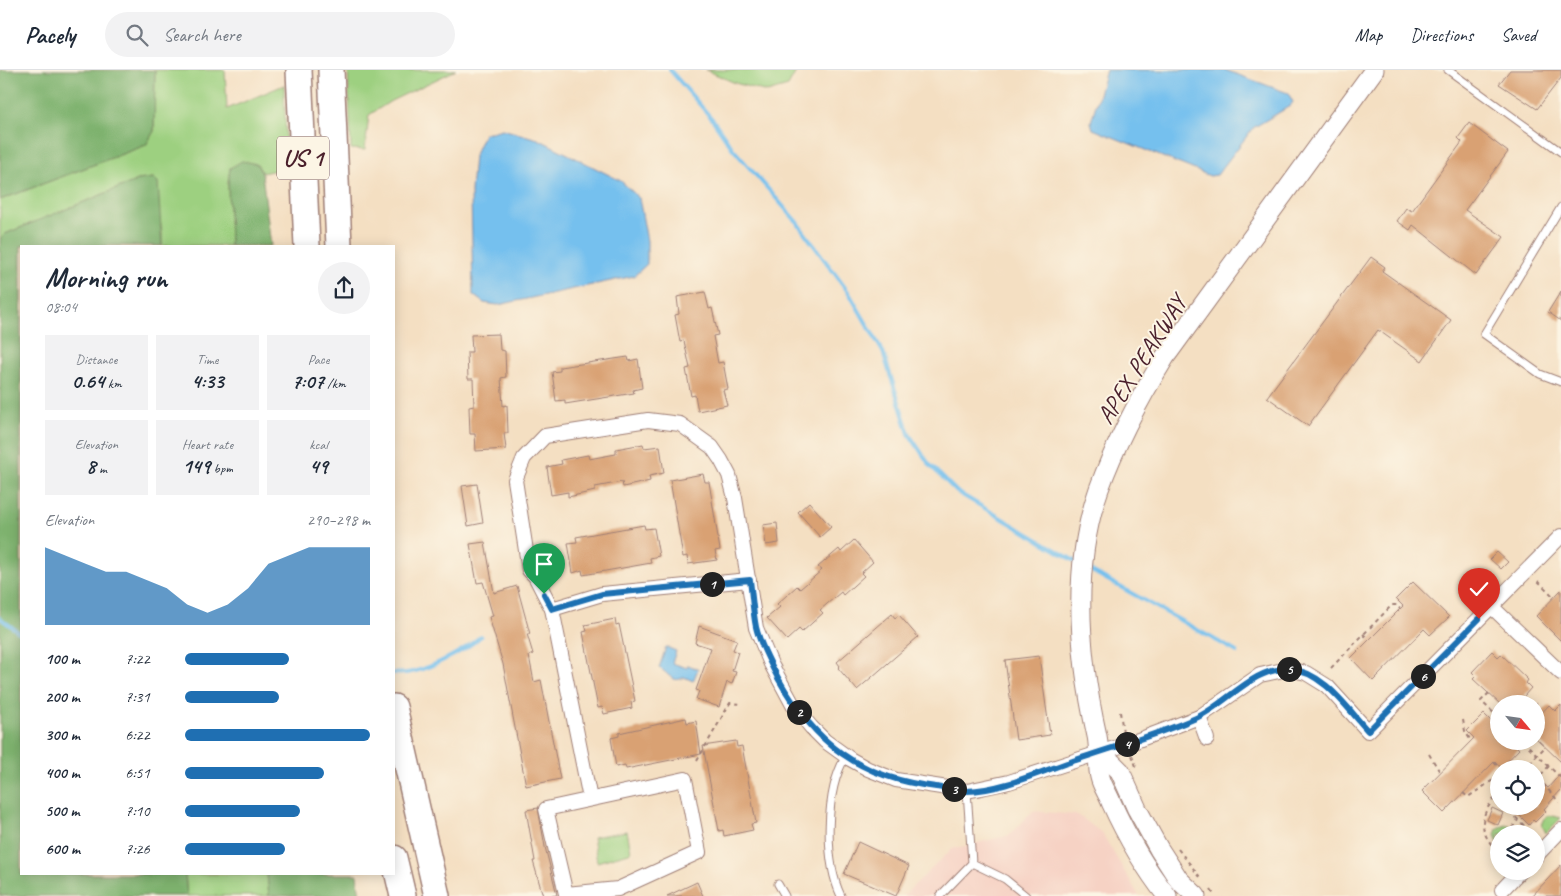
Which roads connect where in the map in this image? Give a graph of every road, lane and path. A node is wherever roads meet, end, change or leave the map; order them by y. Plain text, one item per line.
1 (299, 70) edge
2 (331, 70) edge
3 (1374, 70) edge
4 (1448, 70) edge
5 (1561, 152) edge
6 (1561, 207) edge
7 (306, 245) edge
8 (338, 245) edge
9 (1561, 382) edge
10 (1561, 536) edge
11 (750, 580) junction
12 (1538, 581) dead end
13 (1554, 597) dead end
14 (1492, 607) junction
15 (552, 609) junction
16 (1400, 609) dead end
17 (1363, 634) junction
18 (1369, 640) dead end
19 (1330, 668) dead end
20 (1561, 673) edge
21 (1488, 693) dead end
22 (741, 704) dead end
23 (1490, 710) edge
24 (395, 711) edge
25 (1120, 712) dead end
26 (1199, 717) junction
27 (1463, 720) dead end
28 (1121, 725) dead end
29 (1207, 739) dead end
30 (1471, 741) dead end
31 (1532, 750) edge
32 (1542, 750) edge
33 (1100, 751) junction
34 (1430, 754) dead end
35 (1537, 755) junction
36 (846, 756) junction
37 (1532, 760) edge
38 (697, 761) dead end
39 (1134, 761) dead end
40 (1549, 766) junction
41 (1138, 770) dead end
42 (1440, 772) dead end
43 (1561, 778) edge
44 (1490, 782) edge
45 (967, 791) junction
46 (1463, 793) dead end
47 (590, 798) junction
48 (1559, 802) dead end
49 (1490, 804) edge
50 (1513, 815) edge
51 (1518, 820) junction
52 (1514, 825) edge
53 (1523, 825) edge
54 (1560, 832) edge
55 (1173, 842) dead end
56 (1490, 843) edge
57 (1545, 847) edge
58 (395, 862) edge
59 (972, 863) junction
60 (1511, 880) edge
61 (778, 884) dead end
62 (1200, 886) edge
63 (1502, 890) dead end
64 (403, 896) edge
65 (437, 896) edge
66 (785, 896) edge
67 (841, 896) edge
68 (940, 896) edge
69 (1026, 896) edge
70 (1167, 896) edge
71 (1216, 896) edge

1 - 7 highway, US 1
2 - 8 highway, US 1
3 - 33 main road, APEX PEAKWAY
4 - 5 lane
6 - 9 lane
10 - 14 street
11 - 15 street
11 - 15 street
11 - 36 street
12 - 13 path
14 - 20 street
14 - 26 street
15 - 47 street
16 - 17 path
17 - 18 path
17 - 19 path
21 - 23 path
22 - 38 path
24 - 65 highway
25 - 28 path
26 - 29 street
26 - 33 street
27 - 30 path
31 - 35 path
32 - 35 path
33 - 45 street
33 - 62 main road
33 - 70 main road, APEX PEAKWAY
34 - 42 path
35 - 37 path
35 - 40 path
36 - 45 street
36 - 67 lane
39 - 41 path
40 - 43 path
40 - 48 path
44 - 46 path
45 - 59 lane
47 - 47 street
49 - 56 path
50 - 51 path
51 - 52 path
51 - 53 path
54 - 57 street
55 - 62 path
58 - 64 highway
59 - 68 lane
59 - 69 lane
60 - 63 street
61 - 66 lane
62 - 71 path

